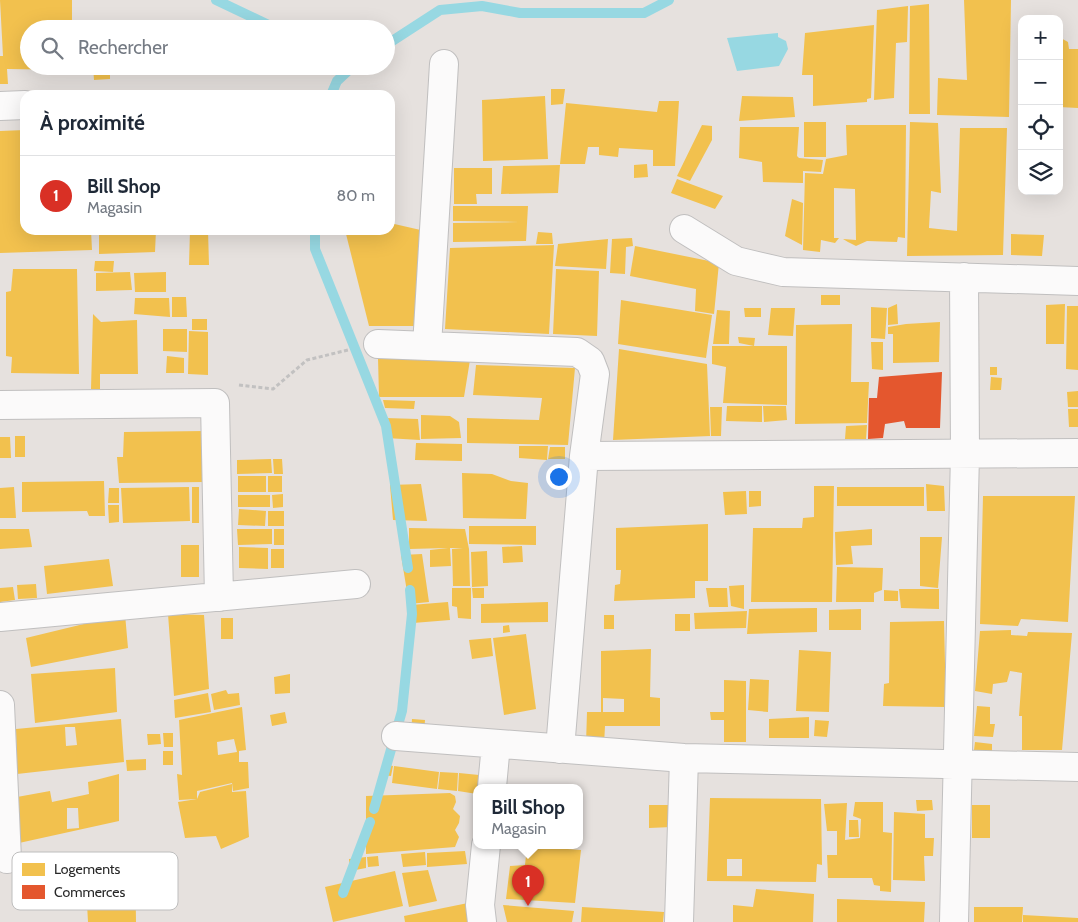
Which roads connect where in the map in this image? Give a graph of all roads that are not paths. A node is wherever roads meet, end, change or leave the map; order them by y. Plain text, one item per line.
1 (444, 64) dead end
2 (20, 105) edge
3 (0, 106) edge
4 (684, 229) dead end
5 (964, 277) junction
6 (1078, 281) edge
7 (378, 344) dead end
8 (426, 346) junction
9 (0, 405) edge
10 (1078, 453) edge
11 (965, 454) junction
12 (584, 456) junction
13 (356, 584) dead end
14 (219, 597) junction
15 (0, 617) edge
16 (0, 706) edge
17 (396, 736) dead end
18 (496, 744) junction
19 (560, 749) junction
20 (684, 758) junction
21 (958, 765) junction
22 (1078, 767) edge
23 (492, 784) edge
24 (486, 849) edge
25 (7, 859) dead end
26 (482, 922) edge
27 (679, 922) edge
28 (954, 922) edge

1 - 8 street
2 - 3 street
4 - 5 street
5 - 6 street
5 - 11 street
7 - 8 street
8 - 12 street
9 - 14 street
10 - 11 street
11 - 12 street
11 - 21 street
12 - 19 street
13 - 14 street
14 - 15 street
16 - 25 street
17 - 18 street
18 - 19 street
18 - 23 street
19 - 20 street
20 - 21 street
20 - 27 street
21 - 22 street
21 - 28 street
24 - 26 street

